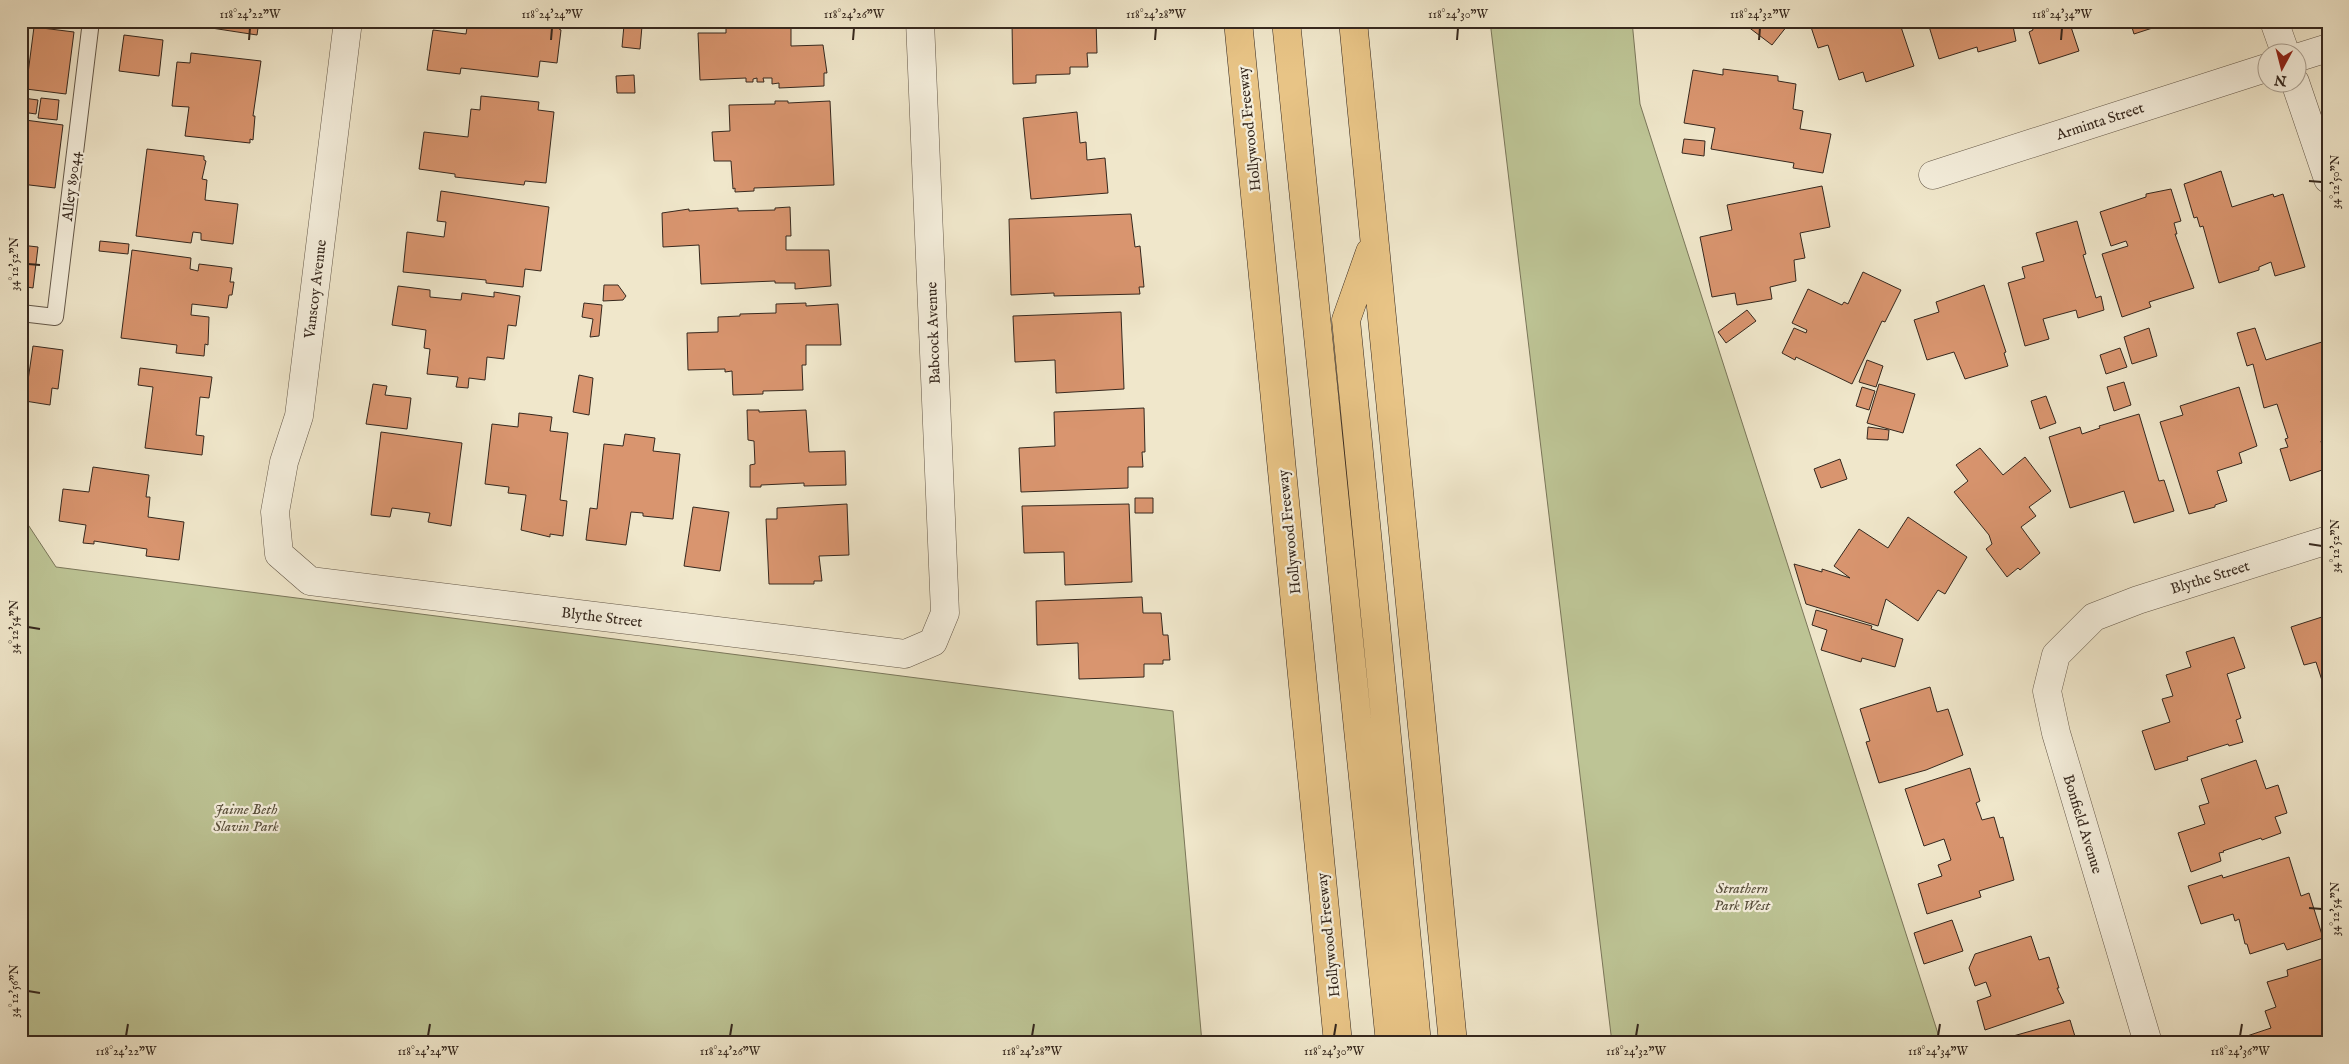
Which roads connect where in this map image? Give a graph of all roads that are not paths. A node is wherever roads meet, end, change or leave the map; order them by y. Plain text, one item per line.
1 (91, 21) edge
2 (348, 21) edge
3 (920, 21) edge
4 (1238, 21) edge
5 (1286, 21) edge
6 (1353, 21) edge
7 (2274, 21) edge
8 (2281, 42) edge
9 (2328, 48) edge
10 (2306, 55) edge
11 (2256, 71) edge
12 (2298, 92) edge
13 (1933, 175) dead end
14 (2328, 179) edge
15 (1373, 244) junction
16 (21, 313) edge
17 (2328, 540) edge
18 (280, 554) joint
19 (2094, 618) joint
20 (933, 642) joint
21 (1338, 1043) edge
22 (1390, 1043) edge
23 (1417, 1043) edge
24 (1453, 1043) edge
25 (2148, 1043) edge

1 - 16 lane, Alley 89044
2 - 18 street, Vanscoy Avenue
3 - 20 street, Babcock Avenue
4 - 21 highway, Hollywood Freeway
5 - 22 highway
6 - 15 highway
7 - 8 street
9 - 10 street
11 - 13 street, Arminta Street
12 - 14 street
15 - 23 highway
15 - 24 highway
17 - 19 street, Blythe Street
18 - 20 street, Blythe Street
19 - 25 street, Bonfield Avenue

